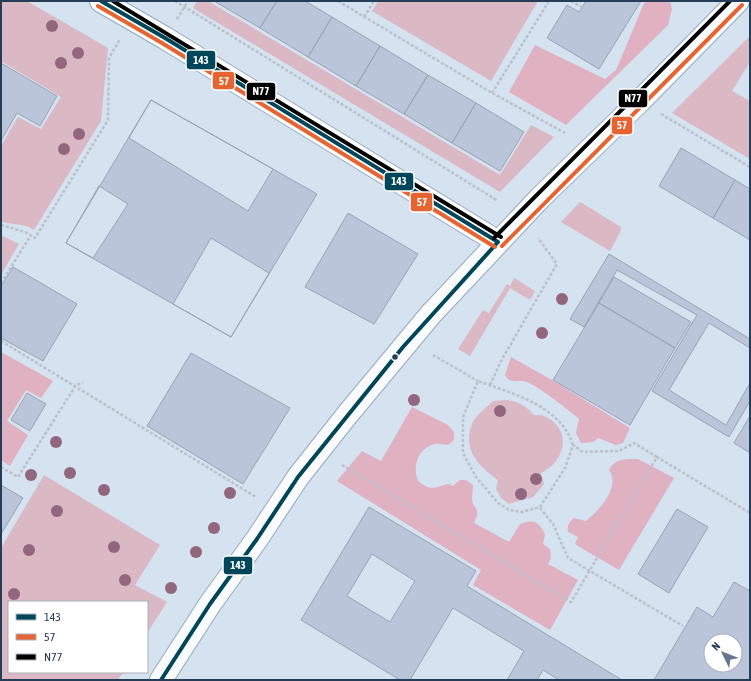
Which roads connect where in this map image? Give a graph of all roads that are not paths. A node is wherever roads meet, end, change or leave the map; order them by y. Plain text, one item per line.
1 (101, 1) edge
2 (728, 4) edge
3 (498, 242) junction
4 (161, 680) edge

1 - 3 street
2 - 3 street
3 - 4 street

